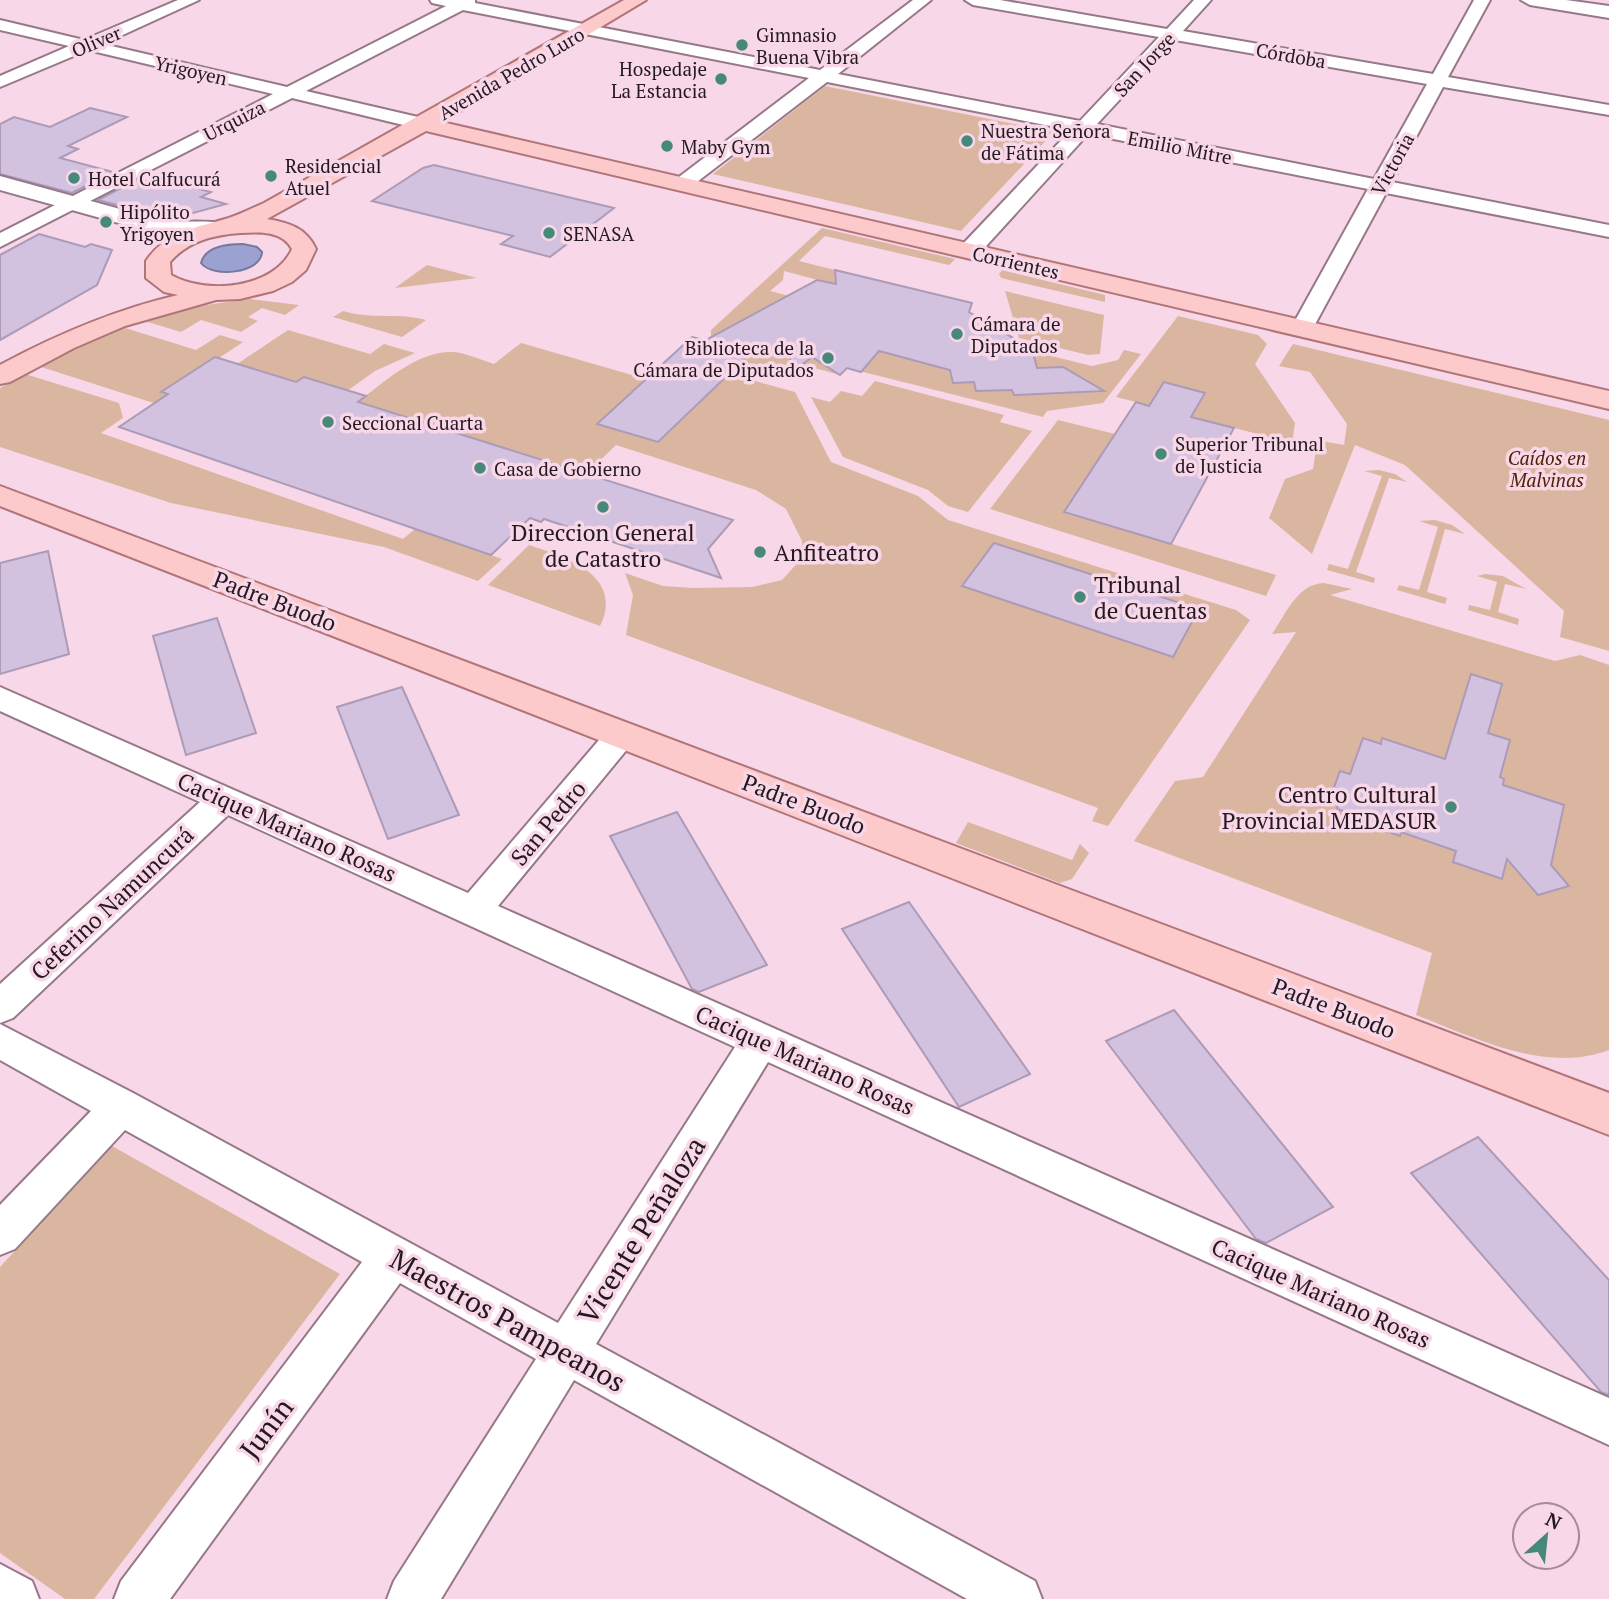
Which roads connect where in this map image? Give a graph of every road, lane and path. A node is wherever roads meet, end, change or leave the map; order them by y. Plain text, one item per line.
1 (191, 0) edge
2 (438, 0) edge
3 (637, 0) edge
4 (923, 0) edge
5 (973, 0) edge
6 (1203, 0) edge
7 (1482, 0) edge
8 (1530, 0) edge
9 (465, 2) edge
10 (1609, 12) edge
11 (0, 26) edge
12 (587, 29) junction
13 (1171, 34) junction
14 (86, 45) junction
15 (823, 76) junction
16 (1438, 80) junction
17 (0, 82) edge
18 (288, 93) junction
19 (1609, 110) edge
20 (424, 124) junction
21 (1084, 128) junction
22 (385, 147) junction
23 (0, 183) edge
24 (682, 184) junction
25 (1380, 186) junction
26 (0, 201) edge
27 (73, 203) junction
28 (50, 215) junction
29 (222, 228) junction
30 (1609, 232) edge
31 (0, 241) edge
32 (304, 246) junction
33 (969, 251) junction
34 (157, 264) junction
35 (235, 291) junction
36 (1303, 328) junction
37 (0, 362) edge
38 (0, 376) edge
39 (1609, 400) edge
40 (0, 495) edge
41 (0, 698) edge
42 (622, 734) junction
43 (224, 799) junction
44 (474, 911) junction
45 (0, 1007) edge
46 (760, 1040) junction
47 (0, 1041) edge
48 (121, 1107) junction
49 (1609, 1114) edge
50 (0, 1235) edge
51 (393, 1256) junction
52 (566, 1352) junction
53 (1609, 1422) edge
54 (0, 1589) edge
55 (14, 1599) edge
56 (138, 1599) edge
57 (412, 1599) edge
58 (1017, 1599) edge

1 - 14 street, Oliver
2 - 9 street, Emilio Mitre
3 - 12 main road, Avenida Pedro Luro
4 - 15 street
5 - 13 street, Córdoba
6 - 13 street, San Jorge
7 - 16 street, Victoria
8 - 10 main road
9 - 12 street, Emilio Mitre
9 - 18 street, Urquiza
11 - 14 street, Yrigoyen
12 - 15 street, Emilio Mitre
12 - 20 main road, Avenida Pedro Luro
13 - 16 street, Córdoba
13 - 21 street, San Jorge
14 - 17 street, Oliver
14 - 18 street, Yrigoyen
15 - 21 street, Emilio Mitre
15 - 24 street
16 - 19 street, Córdoba
16 - 25 street, Victoria
18 - 20 street, Yrigoyen
18 - 27 street, Urquiza
20 - 22 main road, Avenida Pedro Luro
20 - 24 main road, Corrientes
21 - 25 street, Emilio Mitre
21 - 33 street, San Jorge
22 - 29 main road, Avenida Pedro Luro
22 - 32 main road, Avenida Pedro Luro
23 - 27 main road
24 - 33 main road, Corrientes
25 - 30 street, Emilio Mitre
25 - 36 street, Victoria
26 - 28 main road
27 - 28 street, Urquiza
27 - 29 main road
28 - 31 street, Urquiza
28 - 34 main road
29 - 32 main road
29 - 34 main road, Avenida Pedro Luro
32 - 35 main road, Avenida Pedro Luro
33 - 36 main road, Corrientes
34 - 35 main road
34 - 37 main road
35 - 38 main road
36 - 39 main road, Corrientes
40 - 42 main road, Padre Buodo
41 - 43 street, Cacique Mariano Rosas
42 - 44 street, San Pedro
42 - 49 main road, Padre Buodo
43 - 44 street, Cacique Mariano Rosas
43 - 45 street, Ceferino Namuncurá
44 - 46 street, Cacique Mariano Rosas
46 - 52 street, Vicente Peñaloza
46 - 53 street, Cacique Mariano Rosas
47 - 48 street, Maestros Pampeanos
48 - 50 street
48 - 51 street, Maestros Pampeanos
51 - 52 street, Maestros Pampeanos
51 - 56 street, Junín
52 - 57 street, Vicente Peñaloza
52 - 58 street, Maestros Pampeanos
54 - 55 street

